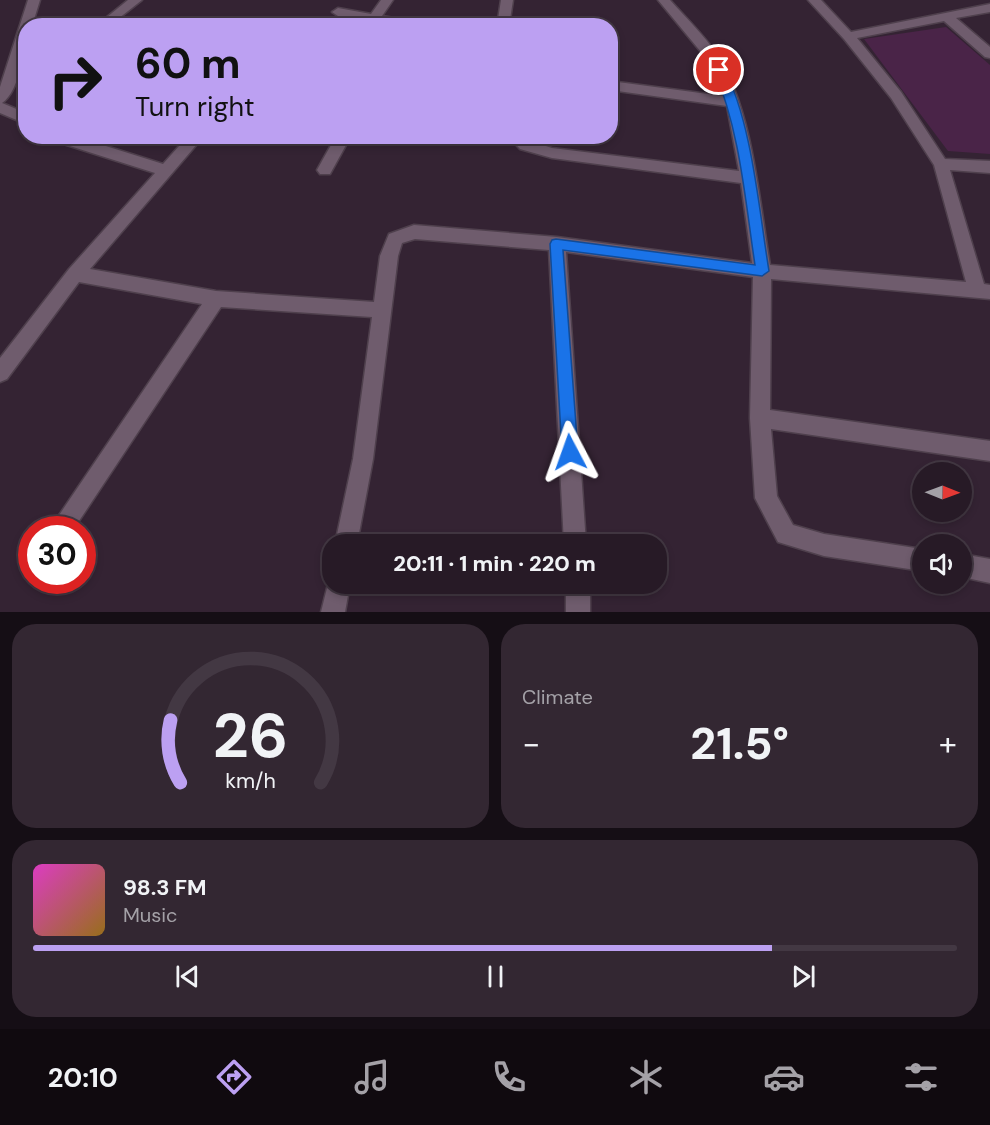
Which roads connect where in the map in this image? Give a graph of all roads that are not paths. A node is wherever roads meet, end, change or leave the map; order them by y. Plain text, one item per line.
1 (34, 0) edge
2 (136, 0) edge
3 (387, 0) edge
4 (507, 0) edge
5 (664, 0) edge
6 (814, 0) edge
7 (990, 8) edge
8 (338, 12) dead end
9 (946, 16) junction
10 (27, 18) edge
11 (112, 18) edge
12 (375, 18) joint
13 (504, 18) edge
14 (848, 36) junction
15 (18, 44) edge
16 (990, 54) edge
17 (618, 86) edge
18 (0, 99) edge
19 (733, 102) junction
20 (0, 107) edge
21 (18, 115) edge
22 (81, 144) edge
23 (190, 144) edge
24 (340, 144) edge
25 (524, 144) edge
26 (941, 164) junction
27 (990, 167) edge
28 (325, 170) dead end
29 (167, 171) junction
30 (748, 178) junction
31 (556, 244) junction
32 (762, 271) junction
33 (75, 274) junction
34 (983, 291) edge
35 (216, 299) junction
36 (381, 310) junction
37 (0, 373) edge
38 (760, 418) junction
39 (990, 451) edge
40 (69, 516) edge
41 (348, 534) edge
42 (574, 534) edge
43 (912, 558) edge
44 (972, 568) edge
45 (990, 571) edge
46 (336, 594) edge
47 (578, 594) edge
48 (333, 612) edge
49 (578, 612) edge

1 - 10 street
2 - 11 street
3 - 12 street
4 - 13 street
5 - 19 street
6 - 14 street
7 - 9 street
8 - 12 street
9 - 14 street
9 - 16 street
14 - 26 street
15 - 18 street
17 - 19 street
19 - 30 street
20 - 21 street
22 - 29 street
23 - 29 street
24 - 28 street
25 - 30 street
26 - 27 street
26 - 34 street
29 - 33 street
30 - 32 street
31 - 32 street
31 - 36 street
31 - 42 street
32 - 34 street
32 - 38 street
33 - 35 street
33 - 37 street
35 - 36 street
35 - 40 street
36 - 41 street
38 - 39 street
38 - 43 street
44 - 45 street
46 - 48 street
47 - 49 street

